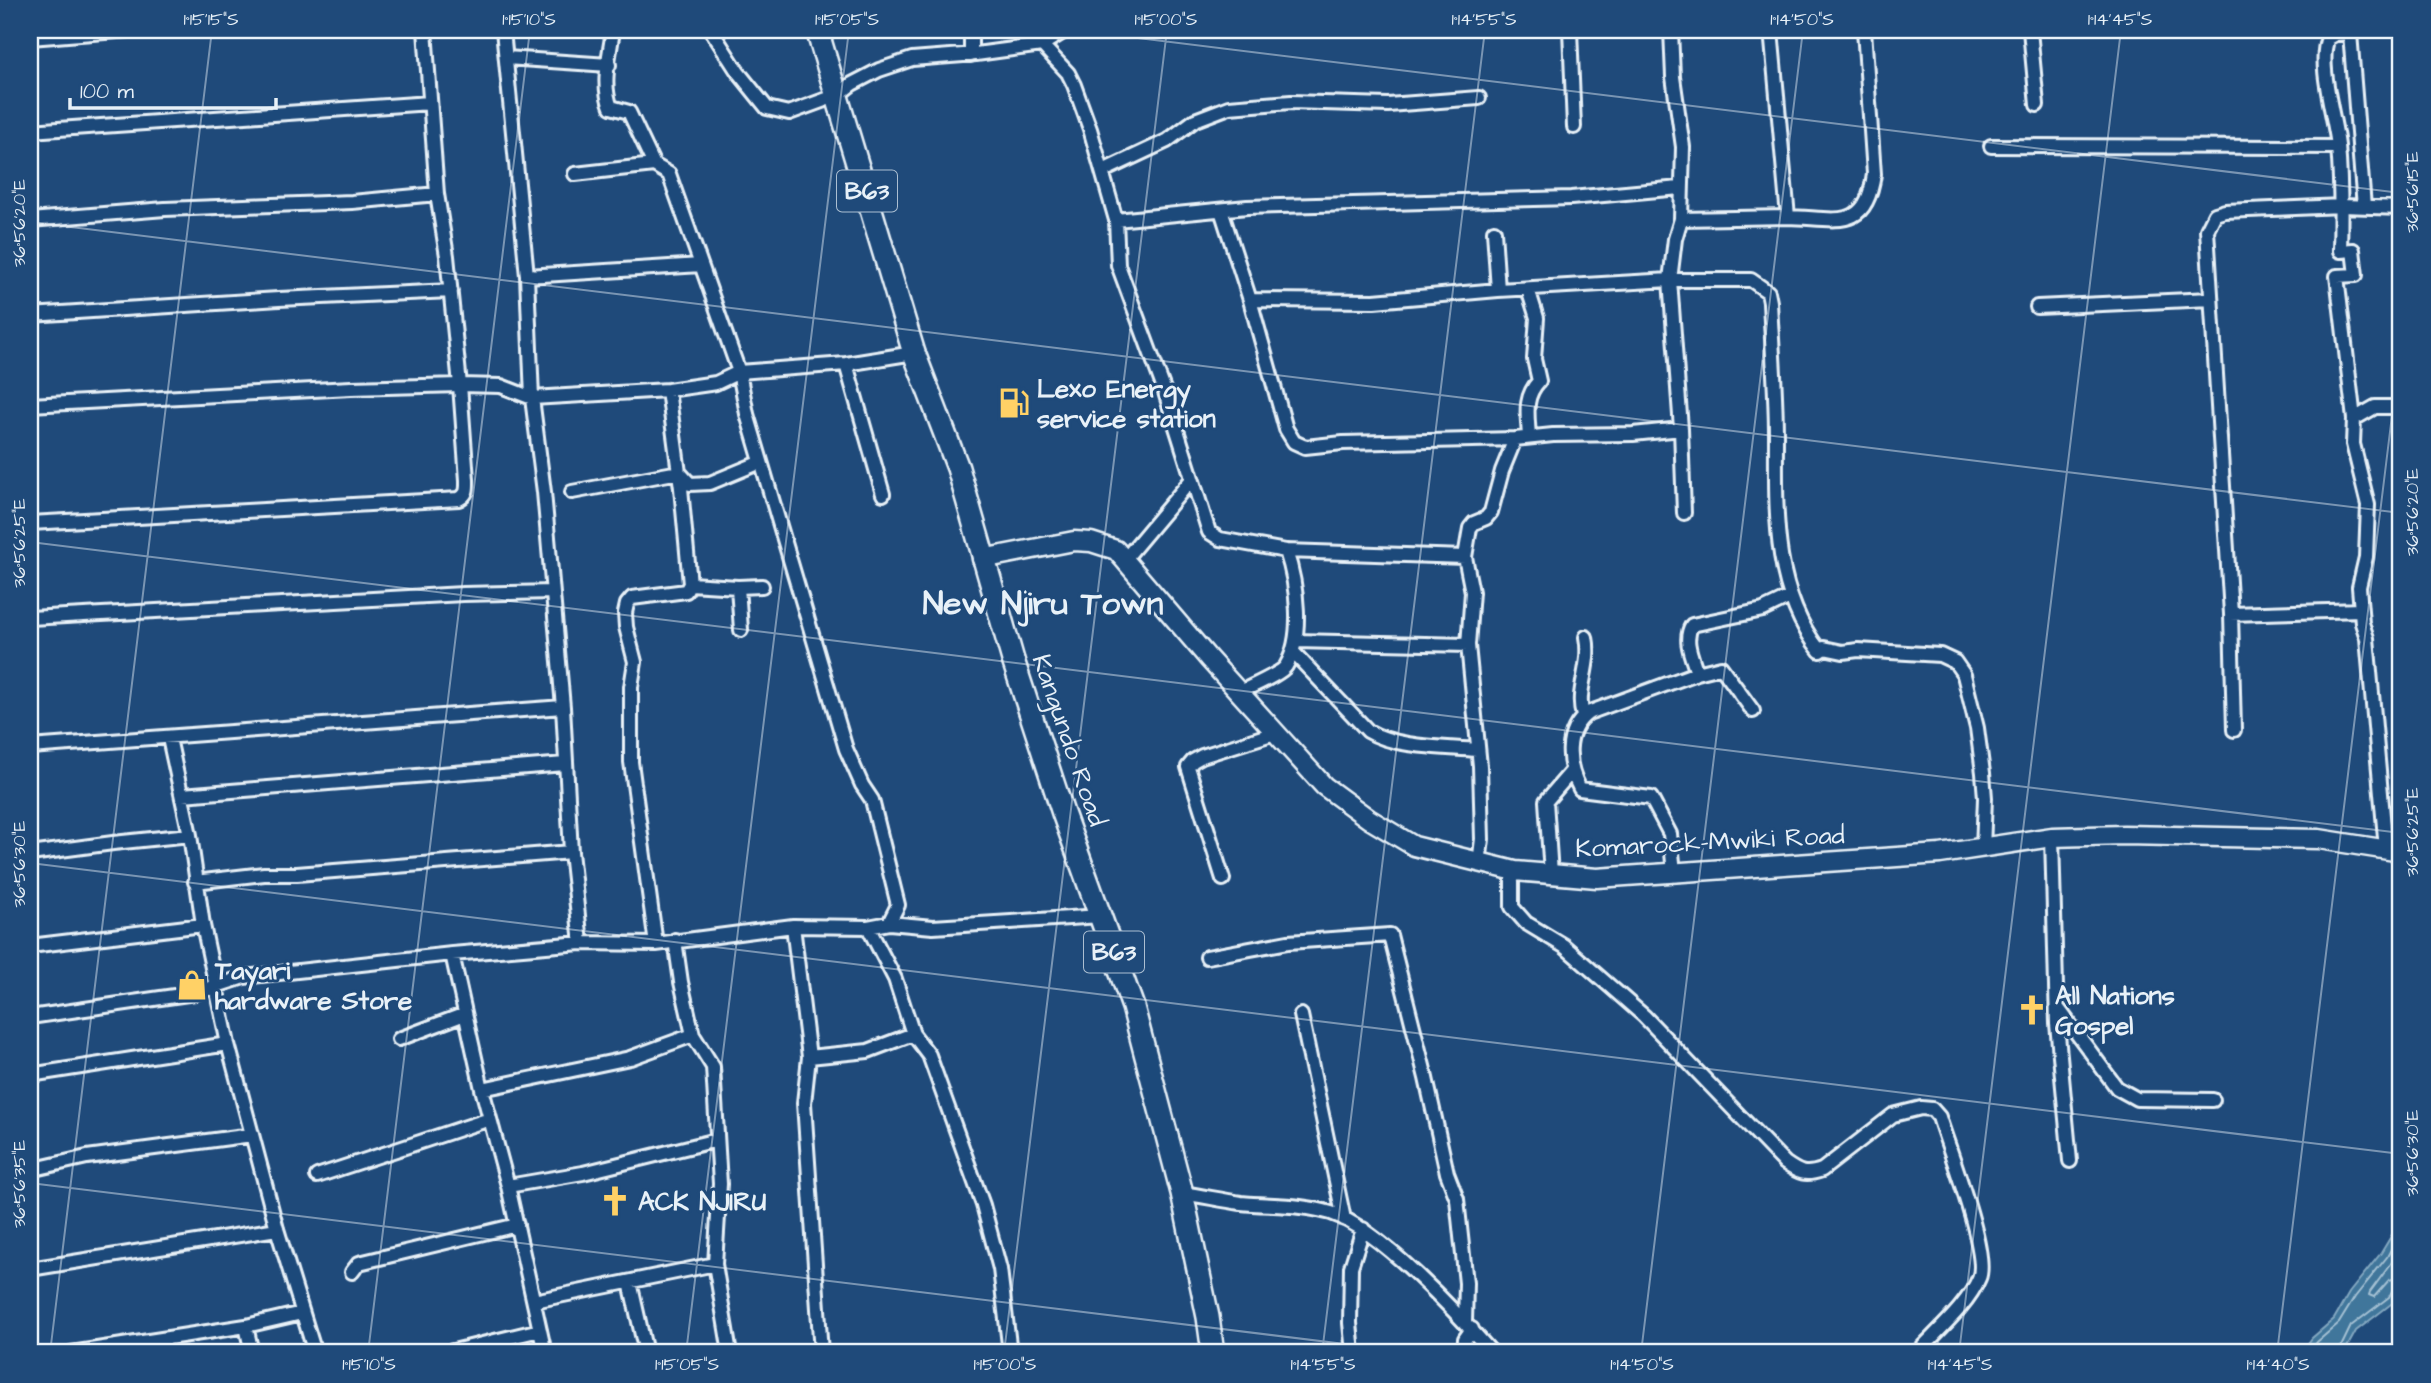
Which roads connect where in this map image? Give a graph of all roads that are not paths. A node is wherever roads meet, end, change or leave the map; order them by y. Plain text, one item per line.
1 (130, 30) edge
2 (425, 30) edge
3 (503, 30) edge
4 (612, 30) edge
5 (711, 30) edge
6 (817, 30) edge
7 (971, 30) edge
8 (1066, 30) edge
9 (1570, 30) edge
10 (1671, 30) edge
11 (1771, 30) edge
12 (1864, 30) edge
13 (2030, 30) edge
14 (2350, 32) edge
15 (30, 38) edge
16 (1042, 45) junction
17 (971, 55) junction
18 (506, 58) junction
19 (609, 65) junction
20 (838, 95) junction
21 (1479, 98) dead end
22 (430, 103) junction
23 (2036, 105) dead end
24 (1574, 127) dead end
25 (30, 131) edge
26 (1991, 146) dead end
27 (2338, 147) junction
28 (654, 165) junction
29 (1103, 171) junction
30 (576, 174) dead end
31 (1680, 188) junction
32 (438, 194) junction
33 (2342, 206) junction
34 (2364, 207) junction
35 (2401, 208) edge
36 (1221, 210) junction
37 (1788, 217) junction
38 (1681, 219) junction
39 (30, 220) edge
40 (1116, 220) junction
41 (1494, 231) dead end
42 (701, 265) junction
43 (527, 276) junction
44 (1670, 281) junction
45 (1528, 289) junction
46 (1498, 290) junction
47 (450, 291) junction
48 (2211, 299) junction
49 (1250, 300) junction
50 (2037, 307) dead end
51 (30, 316) edge
52 (914, 353) junction
53 (846, 363) junction
54 (739, 372) junction
55 (460, 385) junction
56 (667, 390) junction
57 (531, 398) junction
58 (30, 405) edge
59 (2401, 407) edge
60 (2354, 419) junction
61 (1681, 429) junction
62 (1529, 437) junction
63 (1515, 439) junction
64 (761, 462) junction
65 (678, 472) junction
66 (1192, 479) junction
67 (572, 492) dead end
68 (883, 494) dead end
69 (1684, 513) dead end
70 (30, 523) edge
71 (1286, 551) junction
72 (1465, 557) junction
73 (982, 559) junction
74 (1125, 559) junction
75 (690, 584) junction
76 (762, 586) dead end
77 (738, 587) junction
78 (552, 592) junction
79 (1790, 597) junction
80 (2361, 610) junction
81 (2231, 614) junction
82 (30, 618) edge
83 (741, 631) dead end
84 (1586, 637) dead end
85 (1468, 645) junction
86 (1295, 647) junction
87 (1697, 673) junction
88 (1239, 693) junction
89 (563, 707) junction
90 (1752, 711) dead end
91 (1583, 716) junction
92 (2234, 730) dead end
93 (1275, 733) junction
94 (169, 738) junction
95 (30, 747) edge
96 (1477, 750) junction
97 (565, 764) junction
98 (1571, 772) junction
99 (182, 795) junction
100 (190, 835) junction
101 (2052, 837) junction
102 (1983, 849) junction
103 (2393, 850) edge
104 (571, 852) junction
105 (30, 855) edge
106 (1479, 864) junction
107 (1514, 871) junction
108 (1674, 872) junction
109 (1551, 874) junction
110 (1223, 880) dead end
111 (195, 882) junction
112 (1101, 916) junction
113 (889, 923) junction
114 (203, 925) junction
115 (793, 926) junction
116 (868, 927) junction
117 (675, 940) junction
118 (580, 943) junction
119 (656, 944) junction
120 (30, 946) edge
121 (452, 954) junction
122 (1207, 957) dead end
123 (216, 987) junction
124 (2058, 1008) junction
125 (465, 1014) junction
126 (1301, 1015) dead end
127 (30, 1017) edge
128 (913, 1034) junction
129 (693, 1035) junction
130 (399, 1039) dead end
131 (228, 1044) junction
132 (808, 1057) junction
133 (30, 1075) edge
134 (481, 1089) junction
135 (2213, 1100) dead end
136 (489, 1119) junction
137 (252, 1135) junction
138 (717, 1140) junction
139 (2070, 1161) dead end
140 (30, 1170) edge
141 (317, 1176) dead end
142 (508, 1186) junction
143 (1182, 1194) junction
144 (1344, 1219) junction
145 (517, 1225) junction
146 (1363, 1228) junction
147 (277, 1229) junction
148 (715, 1264) junction
149 (30, 1269) edge
150 (352, 1272) dead end
151 (630, 1282) junction
152 (534, 1301) junction
153 (302, 1313) junction
154 (246, 1326) junction
155 (1468, 1326) junction
156 (540, 1330) junction
157 (151, 1347) edge
158 (71, 1353) edge
159 (252, 1353) edge
160 (315, 1353) edge
161 (445, 1353) edge
162 (545, 1353) edge
163 (646, 1353) edge
164 (730, 1353) edge
165 (821, 1353) edge
166 (1010, 1353) edge
167 (1213, 1353) edge
168 (1353, 1353) edge
169 (1464, 1353) edge
170 (1492, 1353) edge
171 (1917, 1353) edge

1 - 15 street
2 - 22 street
3 - 18 street
4 - 19 street
5 - 20 street
6 - 20 highway, Kangundo Road / B63
7 - 17 street
8 - 16 street
9 - 24 street
10 - 31 street
11 - 37 street
12 - 37 street
13 - 23 street
14 - 27 street
14 - 34 street
16 - 17 street
16 - 29 street
17 - 20 street
18 - 19 street
18 - 43 street
19 - 28 street
20 - 52 highway, Kangundo Road / B63
21 - 29 street
22 - 25 street
22 - 32 street
26 - 27 street
27 - 33 street
28 - 30 street
28 - 42 street
29 - 40 street
31 - 36 street
31 - 38 street
32 - 39 street
32 - 47 street
33 - 34 street
33 - 48 street
33 - 60 street
34 - 35 street
36 - 40 street
36 - 49 street
37 - 38 street
38 - 44 street
40 - 66 street
41 - 46 street
42 - 43 street
42 - 54 street
43 - 57 street
44 - 45 street
44 - 61 street
44 - 79 street
45 - 46 street
45 - 62 street
46 - 49 street
47 - 51 street
47 - 55 street
48 - 50 street
48 - 81 street
49 - 63 street
52 - 53 street
52 - 73 highway, Kangundo Road / B63
53 - 54 street
53 - 68 street
54 - 56 street
54 - 64 street
55 - 57 street
55 - 58 street
55 - 70 street
56 - 57 street
56 - 65 street
57 - 78 street
59 - 60 street
60 - 80 street
61 - 62 street
61 - 69 street
62 - 63 street
63 - 72 street
64 - 65 street
64 - 113 street
65 - 67 street
65 - 75 street
66 - 71 street
66 - 74 street
71 - 72 street
71 - 86 street
72 - 85 street
73 - 74 main road, Komarock-Mwiki Road
73 - 112 highway, Kangundo Road / B63
74 - 88 main road, Komarock-Mwiki Road
75 - 77 street
75 - 119 street
76 - 77 street
77 - 83 street
78 - 82 street
78 - 89 street
79 - 87 street
79 - 102 street
80 - 81 street
80 - 103 street
81 - 92 street
84 - 91 street
85 - 86 street
85 - 96 street
86 - 88 street
86 - 96 street
87 - 90 street
87 - 91 street
88 - 93 main road, Komarock-Mwiki Road
89 - 94 street
89 - 97 street
91 - 98 street
93 - 106 main road, Komarock-Mwiki Road
93 - 110 street
94 - 95 street
94 - 99 street
96 - 106 street
97 - 99 street
97 - 104 street
98 - 108 street
98 - 109 street
99 - 100 street
100 - 105 street
100 - 111 street
101 - 102 main road, Komarock-Mwiki Road
101 - 103 main road, Komarock-Mwiki Road
101 - 124 street
102 - 108 main road, Komarock-Mwiki Road
104 - 111 street
104 - 118 street
106 - 107 main road, Komarock-Mwiki Road
107 - 109 main road, Komarock-Mwiki Road
107 - 171 street
108 - 109 main road, Komarock-Mwiki Road
111 - 114 street
112 - 113 street
112 - 143 highway, Kangundo Road / B63
113 - 116 street
114 - 120 street
114 - 123 street
115 - 116 street
115 - 117 street
115 - 132 street
116 - 128 street
117 - 119 street
117 - 129 street
118 - 119 street
118 - 121 street
121 - 123 street
121 - 125 street
122 - 155 street
123 - 127 street
123 - 131 street
124 - 135 street
124 - 139 street
125 - 130 street
125 - 134 street
126 - 144 street
128 - 132 street
128 - 166 street
129 - 134 street
129 - 138 street
131 - 133 street
131 - 137 street
132 - 165 street
134 - 136 street
136 - 141 street
136 - 142 street
137 - 140 street
137 - 147 street
138 - 142 street
138 - 148 street
142 - 145 street
143 - 144 street
143 - 167 highway, Kangundo Road / B63
144 - 146 street
145 - 150 street
145 - 152 street
146 - 155 street
146 - 168 street
147 - 149 street
147 - 153 street
148 - 151 street
148 - 164 street
151 - 152 street
151 - 163 street
152 - 156 street
153 - 154 street
153 - 160 street
154 - 157 street
154 - 159 street
155 - 169 street
155 - 170 street
156 - 161 street
156 - 162 street
157 - 158 street

